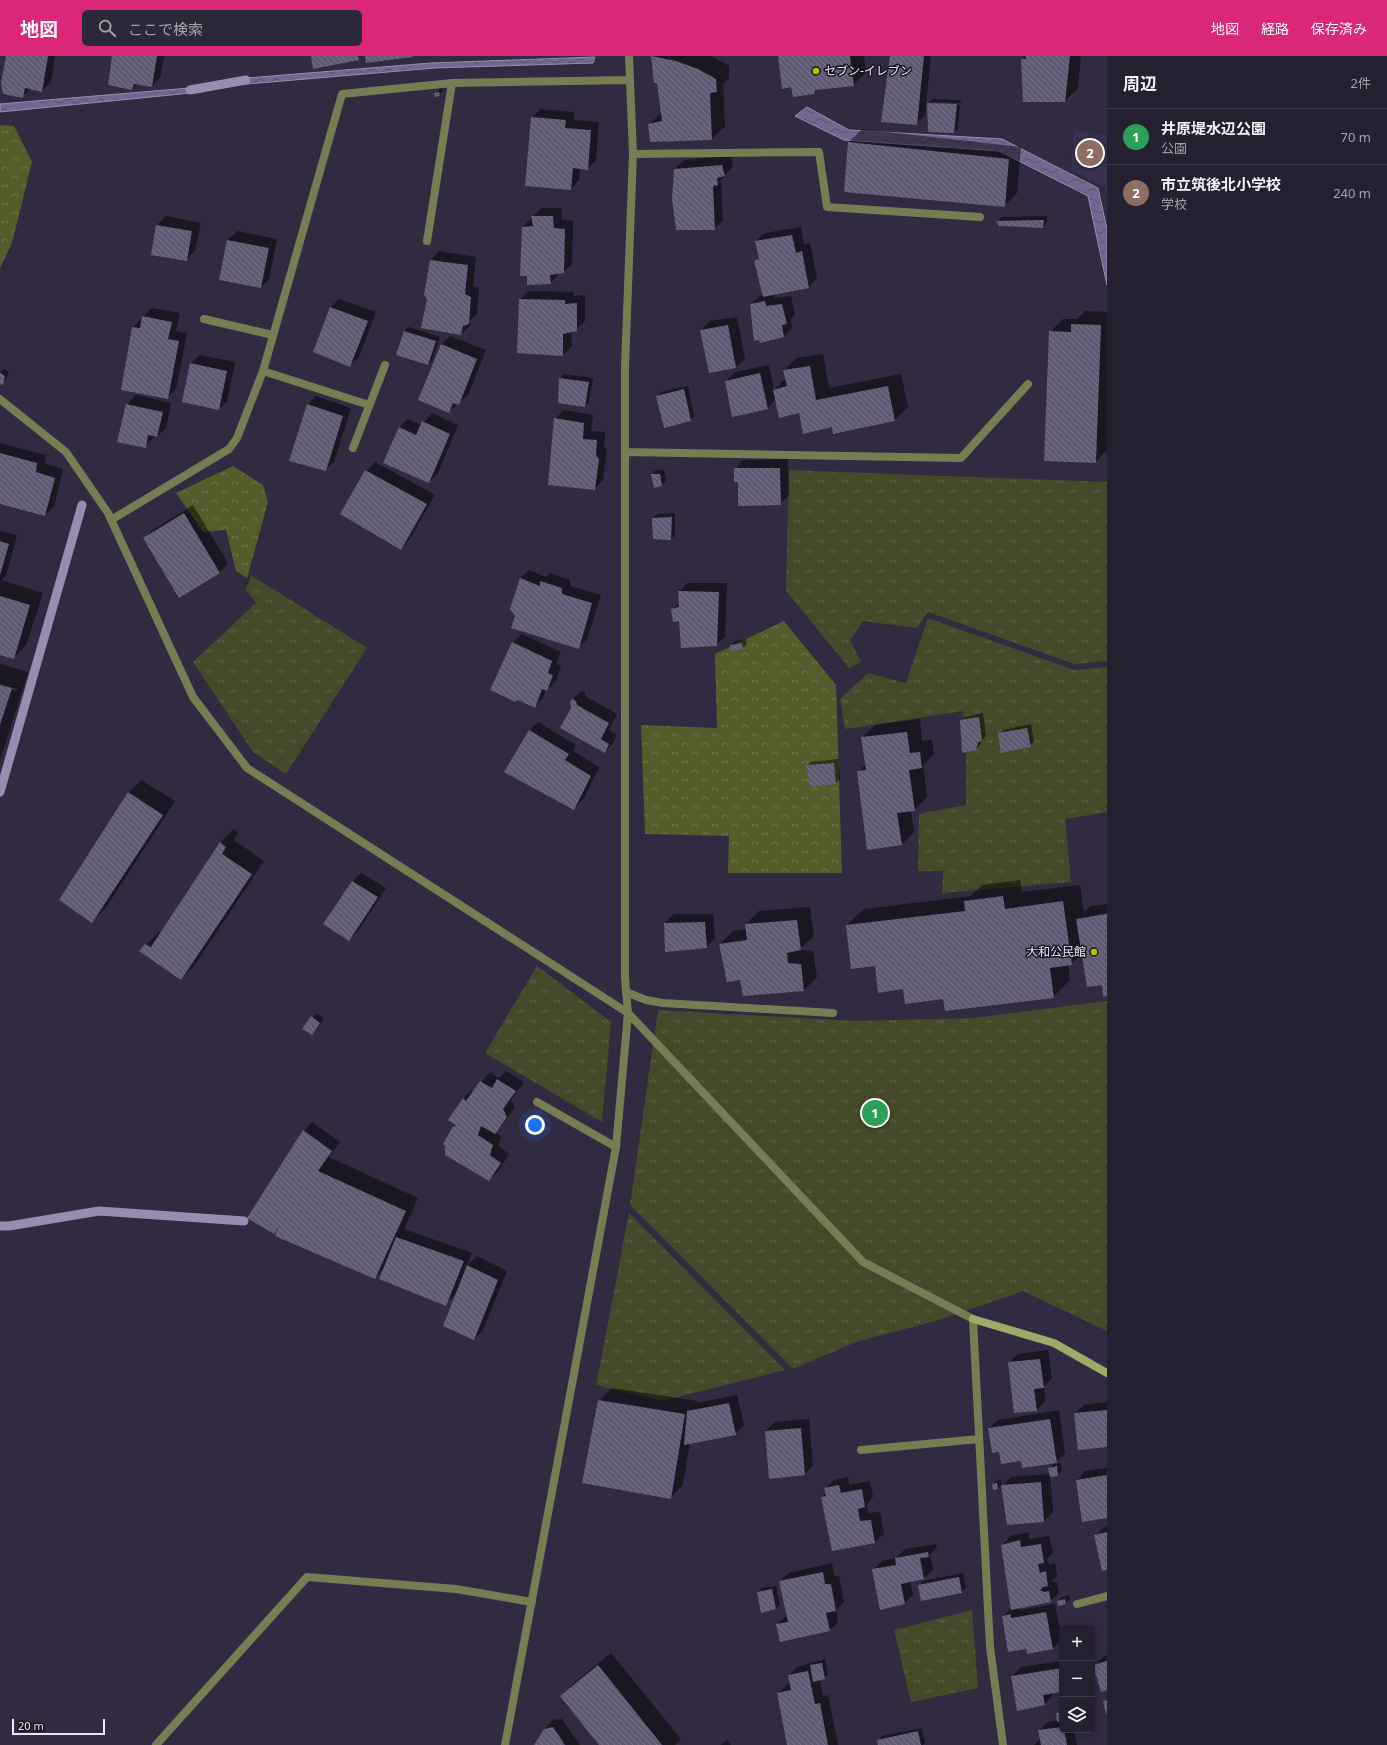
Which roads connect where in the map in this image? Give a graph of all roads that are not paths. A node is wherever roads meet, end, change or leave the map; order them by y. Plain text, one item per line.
1 (630, 56) edge
2 (630, 80) junction
3 (452, 83) junction
4 (633, 154) junction
5 (980, 217) dead end
6 (427, 241) dead end
7 (204, 319) dead end
8 (273, 335) junction
9 (385, 365) dead end
10 (263, 371) junction
11 (1028, 384) dead end
12 (0, 399) edge
13 (369, 406) junction
14 (353, 448) dead end
15 (625, 452) junction
16 (111, 520) junction
17 (626, 992) junction
18 (628, 1013) junction
19 (833, 1013) dead end
20 (537, 1102) dead end
21 (616, 1147) junction
22 (973, 1319) junction
23 (1107, 1373) edge
24 (979, 1439) junction
25 (861, 1450) dead end
26 (1107, 1596) edge
27 (532, 1602) junction
28 (1077, 1604) dead end
29 (156, 1745) edge
30 (505, 1745) edge
31 (1003, 1745) edge

1 - 2 street
2 - 3 street
2 - 4 street
3 - 6 street
3 - 8 street
4 - 5 street
4 - 15 street
7 - 8 street
8 - 10 street
9 - 13 street
10 - 13 street
10 - 16 street
11 - 15 street
12 - 16 street
13 - 14 street
15 - 17 street
16 - 18 street
17 - 18 street
17 - 19 street
18 - 21 street
18 - 22 street
20 - 21 street
21 - 27 street
22 - 23 street
22 - 24 street
24 - 25 street
24 - 31 street
26 - 28 street
27 - 29 street
27 - 30 street

